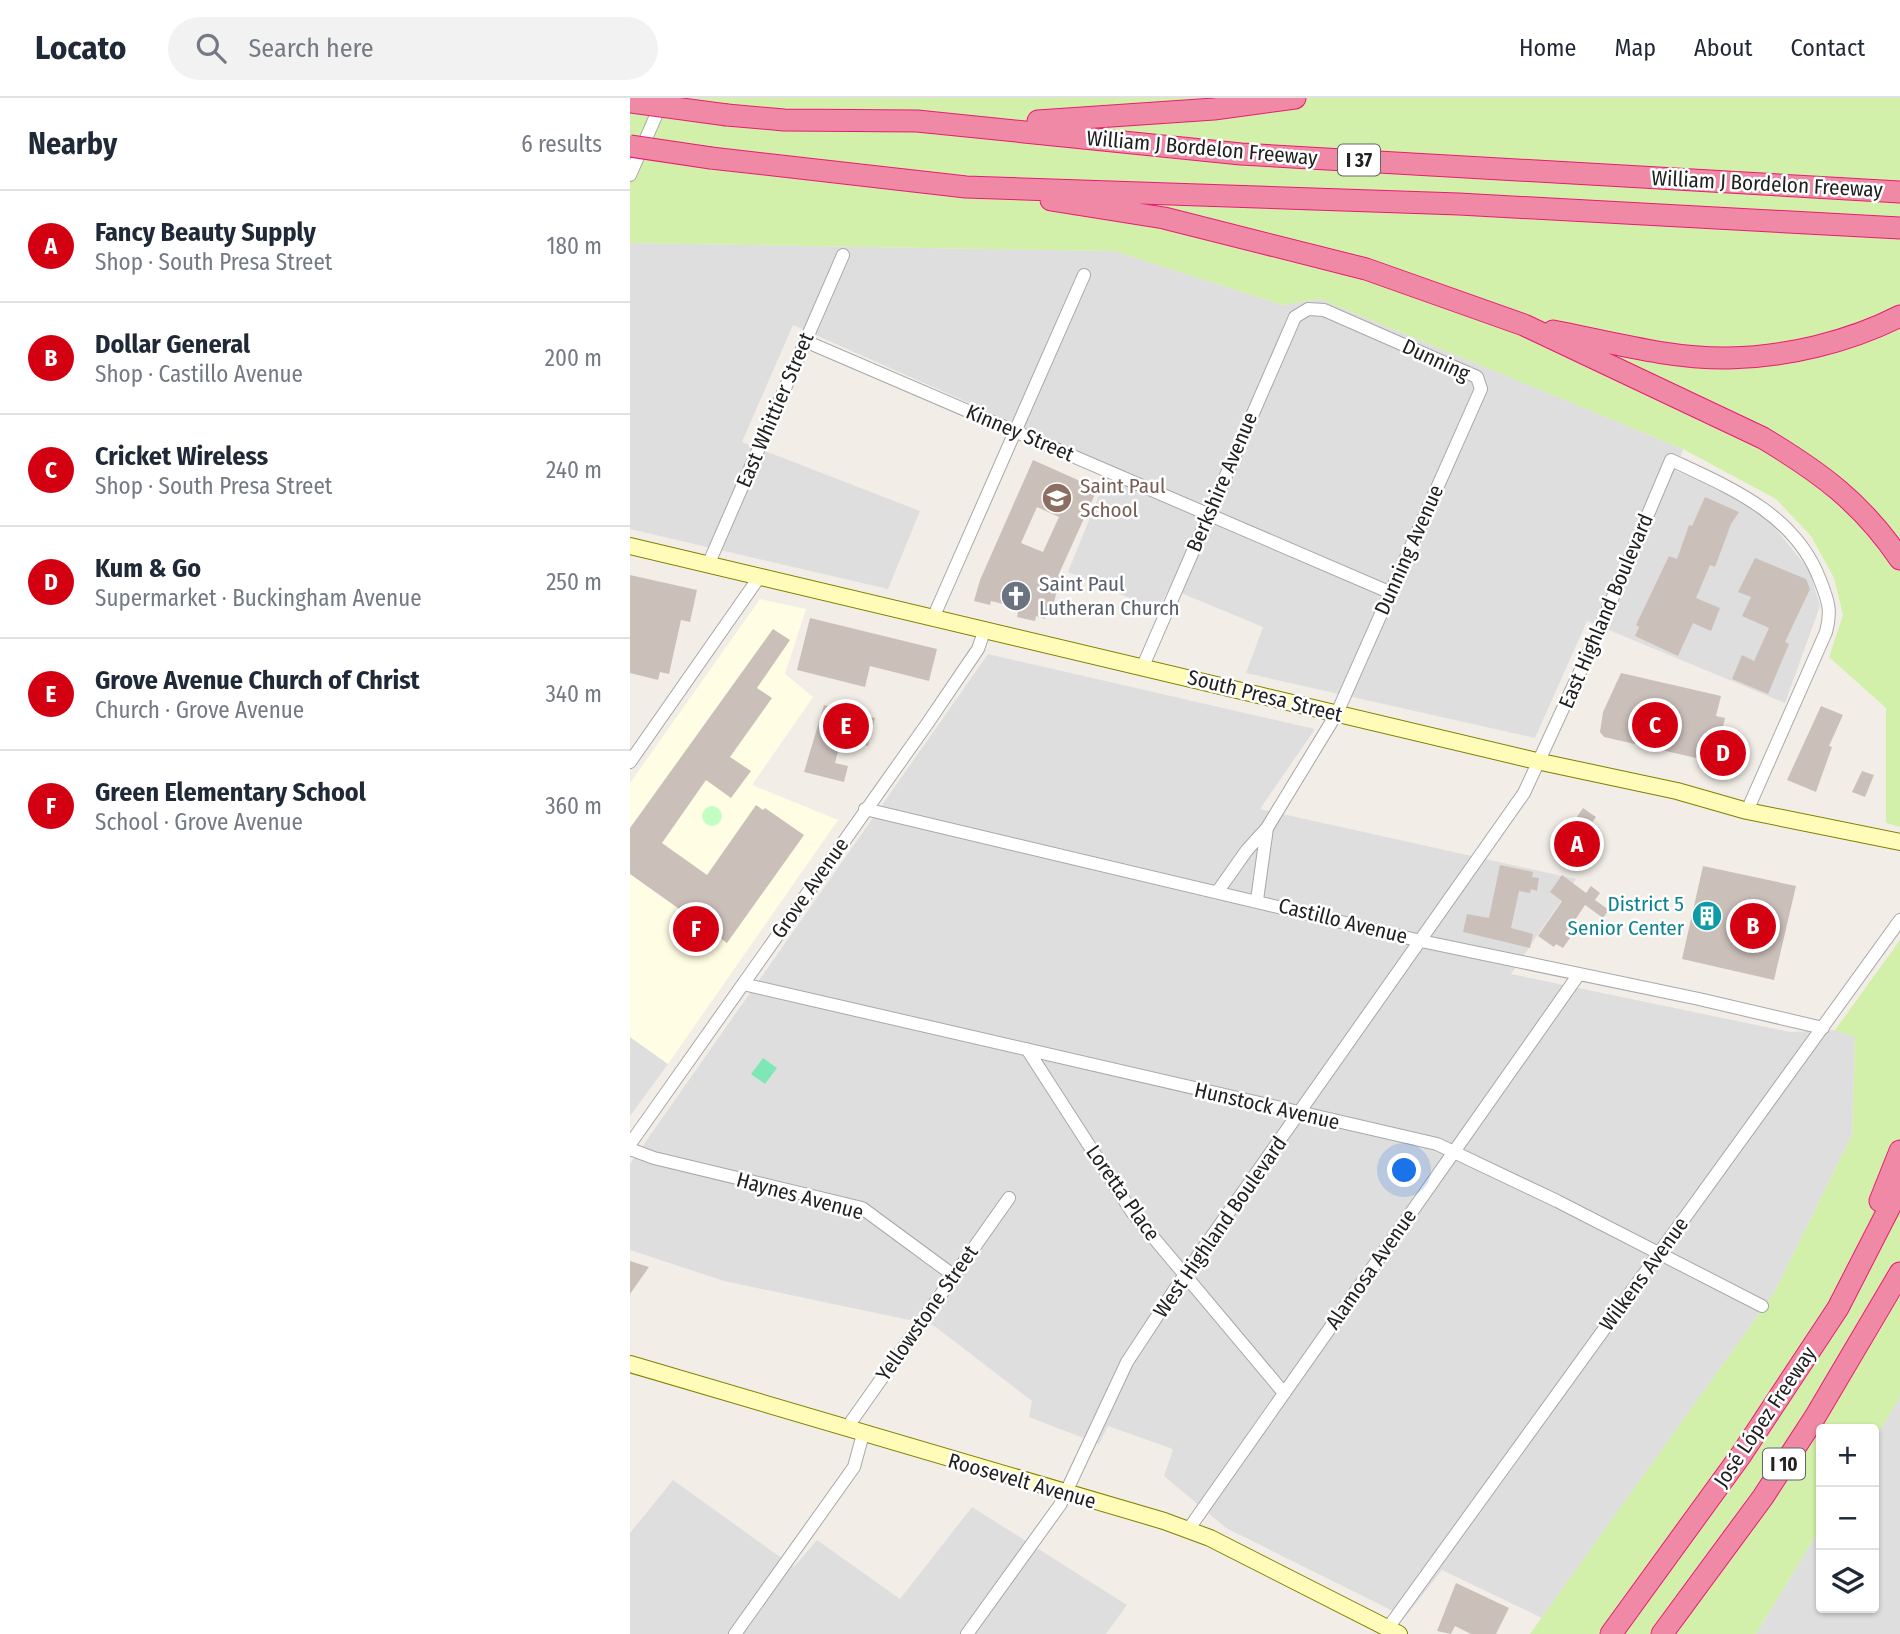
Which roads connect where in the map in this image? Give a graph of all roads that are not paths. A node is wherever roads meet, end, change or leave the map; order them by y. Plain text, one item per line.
1 (664, 98) edge
2 (1295, 98) edge
3 (630, 102) edge
4 (917, 121) junction
5 (630, 146) edge
6 (630, 175) edge
7 (966, 187) junction
8 (1900, 192) edge
9 (1900, 228) edge
10 (843, 255) dead end
11 (1084, 275) dead end
12 (1311, 308) joint
13 (1900, 316) edge
14 (1524, 325) junction
15 (805, 341) junction
16 (1480, 387) joint
17 (1015, 431) junction
18 (1208, 514) junction
19 (630, 546) edge
20 (1900, 559) edge
21 (708, 565) junction
22 (760, 576) junction
23 (1389, 592) junction
24 (933, 618) junction
25 (985, 629) junction
26 (1143, 666) junction
27 (1337, 713) junction
28 (630, 762) edge
29 (1541, 762) junction
30 (865, 809) junction
31 (1747, 811) junction
32 (1267, 828) junction
33 (1900, 842) edge
34 (1217, 891) junction
35 (1257, 900) junction
36 (1900, 920) edge
37 (1421, 941) junction
38 (1579, 974) junction
39 (743, 984) junction
40 (1823, 1028) junction
41 (1027, 1049) junction
42 (1299, 1114) junction
43 (630, 1144) edge
44 (630, 1149) edge
45 (1454, 1151) junction
46 (1900, 1151) edge
47 (1900, 1187) edge
48 (1009, 1198) dead end
49 (1660, 1254) junction
50 (953, 1275) junction
51 (1184, 1276) junction
52 (1898, 1278) edge
53 (1762, 1306) dead end
54 (1838, 1308) junction
55 (630, 1364) edge
56 (1284, 1393) junction
57 (846, 1429) junction
58 (863, 1434) junction
59 (1065, 1494) junction
60 (1188, 1530) junction
61 (1393, 1631) edge
62 (736, 1634) edge
63 (967, 1634) edge
64 (1611, 1634) edge
65 (1662, 1634) edge

1 - 6 street
2 - 4 highway
3 - 4 highway, William J Bordelon Freeway / I 37, bridge
4 - 8 highway, William J Bordelon Freeway / I 37
5 - 7 highway, William J Bordelon Freeway / I 37, bridge
7 - 9 highway, William J Bordelon Freeway / I 37
7 - 14 highway
10 - 15 street, East Whittier Street
11 - 17 street
12 - 16 street, Dunning
12 - 18 street, Berkshire Avenue
13 - 14 highway
14 - 20 highway
15 - 17 street, Kinney Street
15 - 21 street, East Whittier Street
16 - 23 street, Dunning Avenue
17 - 18 street, Kinney Street
17 - 24 street
18 - 23 street, Kinney Street
18 - 26 street, Berkshire Avenue
19 - 21 main road, South Presa Street
21 - 22 main road, South Presa Street
22 - 24 main road, South Presa Street
22 - 28 street
23 - 27 street, Dunning Avenue
24 - 25 main road, South Presa Street
25 - 26 main road, South Presa Street
25 - 30 street, Grove Avenue
26 - 27 main road, South Presa Street
27 - 29 main road, South Presa Street
27 - 32 street, Dunning Avenue
29 - 31 main road, South Presa Street
29 - 31 street, East Highland Boulevard
29 - 37 street, West Highland Boulevard
30 - 34 street, Castillo Avenue
30 - 39 street, Grove Avenue
31 - 33 main road, South Presa Street
32 - 34 street, Dunning Avenue
32 - 35 street
34 - 35 street, Castillo Avenue
35 - 37 street, Castillo Avenue
36 - 40 street, Wilkens Avenue
37 - 38 street, Castillo Avenue
37 - 42 street, West Highland Boulevard
38 - 40 street, Castillo Avenue
38 - 45 street, Alamosa Avenue
39 - 41 street, Hunstock Avenue
39 - 43 street, Grove Avenue
40 - 49 street, Wilkens Avenue
41 - 42 street, Hunstock Avenue
41 - 51 street, Loretta Place
42 - 45 street, Hunstock Avenue
42 - 51 street, West Highland Boulevard
44 - 50 street, Haynes Avenue
45 - 49 street, Hunstock Avenue
45 - 56 street, Alamosa Avenue
46 - 54 highway
47 - 54 highway, José López Freeway / I 10
48 - 50 street, Yellowstone Street
49 - 53 street, Hunstock Avenue
49 - 61 street, Wilkens Avenue
50 - 57 street, Yellowstone Street
51 - 56 street, Loretta Place
51 - 59 street, West Highland Boulevard
52 - 65 highway, José López Freeway / I 10
54 - 64 highway, José López Freeway / I 10
55 - 57 main road, Roosevelt Avenue
56 - 60 street, Alamosa Avenue
57 - 58 main road, Roosevelt Avenue
58 - 59 main road, Roosevelt Avenue
58 - 62 street
59 - 60 main road, Roosevelt Avenue
59 - 63 street, West Highland Boulevard
60 - 61 main road, Roosevelt Avenue

